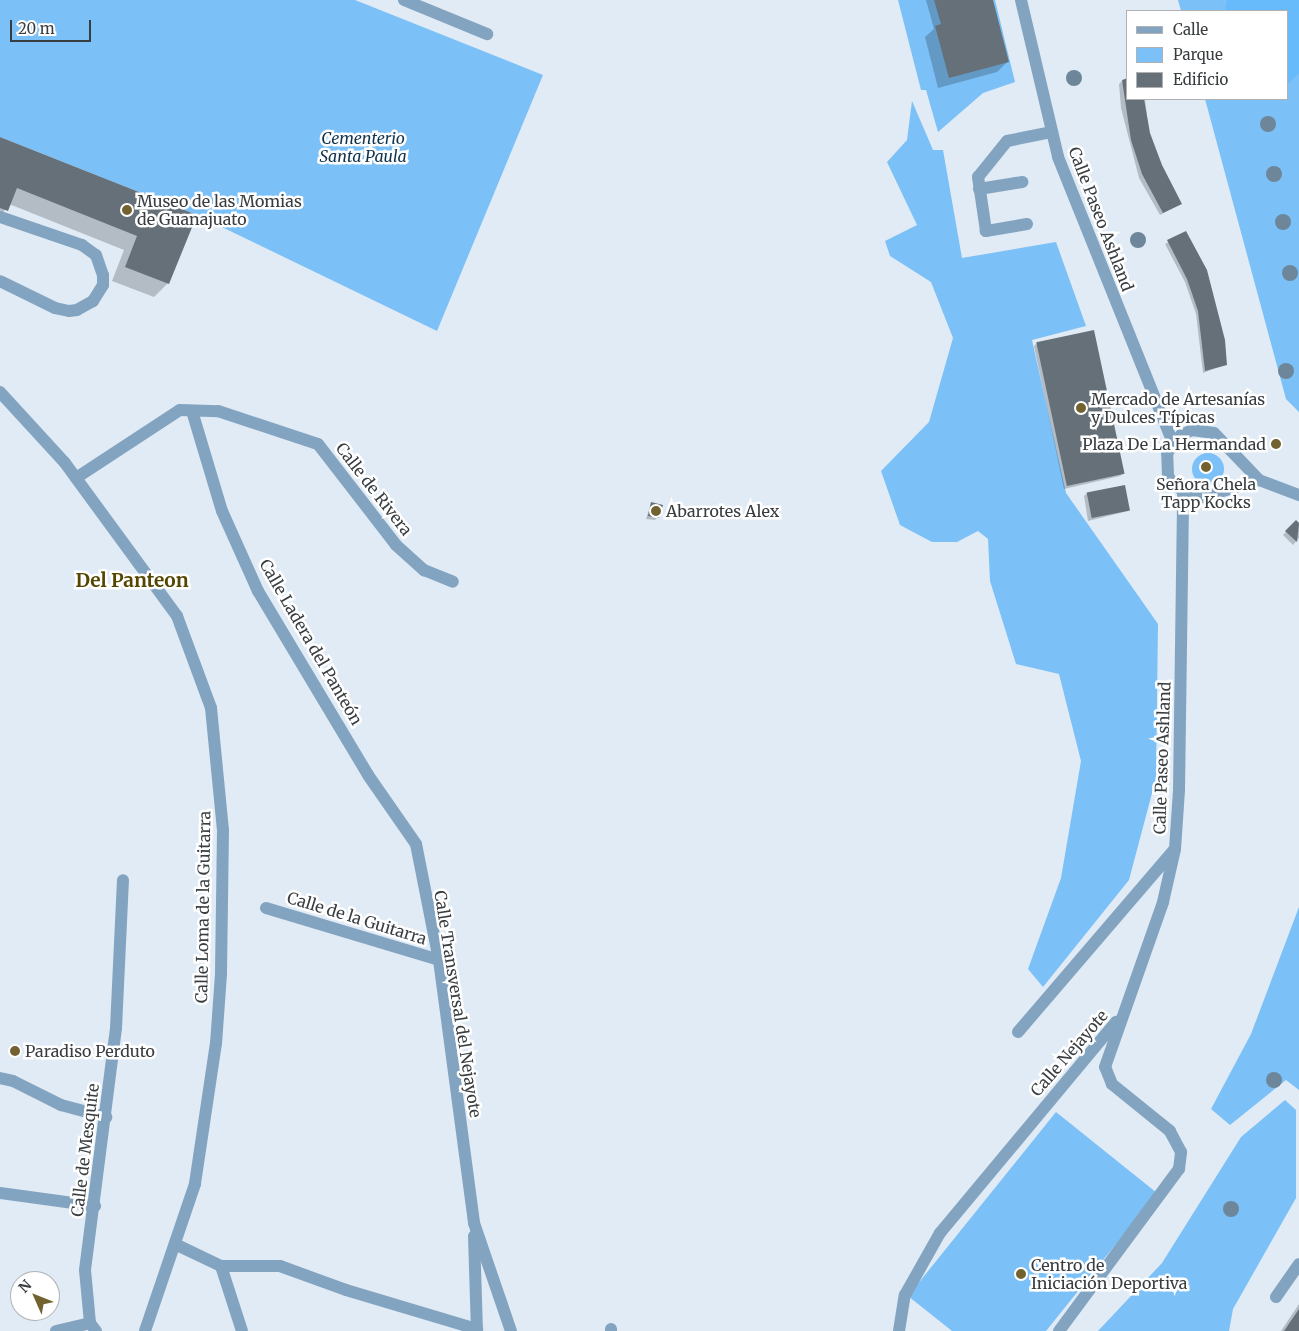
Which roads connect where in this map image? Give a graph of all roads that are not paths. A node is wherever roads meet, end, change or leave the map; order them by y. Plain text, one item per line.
1 (404, 0) edge
2 (1021, 0) edge
3 (487, 34) dead end
4 (1052, 132) junction
5 (1022, 182) dead end
6 (980, 189) junction
7 (0, 217) edge
8 (1027, 224) dead end
9 (0, 281) edge
10 (0, 392) edge
11 (192, 410) junction
12 (1173, 443) junction
13 (76, 478) junction
14 (1258, 480) junction
15 (1183, 492) junction
16 (1299, 495) edge
17 (453, 582) dead end
18 (368, 775) joint
19 (1175, 849) junction
20 (123, 880) dead end
21 (266, 908) dead end
22 (439, 960) junction
23 (1121, 1016) junction
24 (1018, 1032) dead end
25 (0, 1078) edge
26 (106, 1117) junction
27 (0, 1192) edge
28 (95, 1206) junction
29 (474, 1223) junction
30 (177, 1245) junction
31 (1299, 1264) edge
32 (221, 1266) junction
33 (1276, 1297) dead end
34 (93, 1327) edge
35 (477, 1330) edge
36 (56, 1331) edge
37 (145, 1331) edge
38 (242, 1331) edge
39 (510, 1331) edge
40 (899, 1331) edge
41 (1059, 1331) edge

1 - 3 street
2 - 4 street, Calle Paseo Ashland
4 - 6 street
4 - 12 street, Calle Paseo Ashland
5 - 6 street
6 - 8 street
7 - 9 street
10 - 13 street, Calle Loma de la Guitarra
11 - 13 street, Calle de Rivera
11 - 17 street, Calle de Rivera
11 - 18 street, Calle Ladera del Panteón
12 - 14 street
12 - 15 street
13 - 30 street, Calle Loma de la Guitarra
14 - 15 street
14 - 16 street
15 - 19 street, Calle Paseo Ashland
18 - 22 street, Calle Transversal del Nejayote
19 - 23 street, Calle Paseo Ashland
19 - 24 street
20 - 26 street, Calle de Mesquite
21 - 22 street, Calle de la Guitarra
22 - 29 street, Calle Transversal del Nejayote
23 - 40 street, Calle Nejayote
23 - 41 street, Calle Nejayote
25 - 26 street
26 - 28 street, Calle de Mesquite
27 - 28 street
28 - 34 street, Calle de Mesquite
29 - 35 street, Calle Transversal del Nejayote
29 - 39 street, Calle Transversal del Nejayote
30 - 32 street
30 - 37 street, Calle Loma de la Guitarra
31 - 33 street
32 - 35 street
32 - 38 street
34 - 36 street

